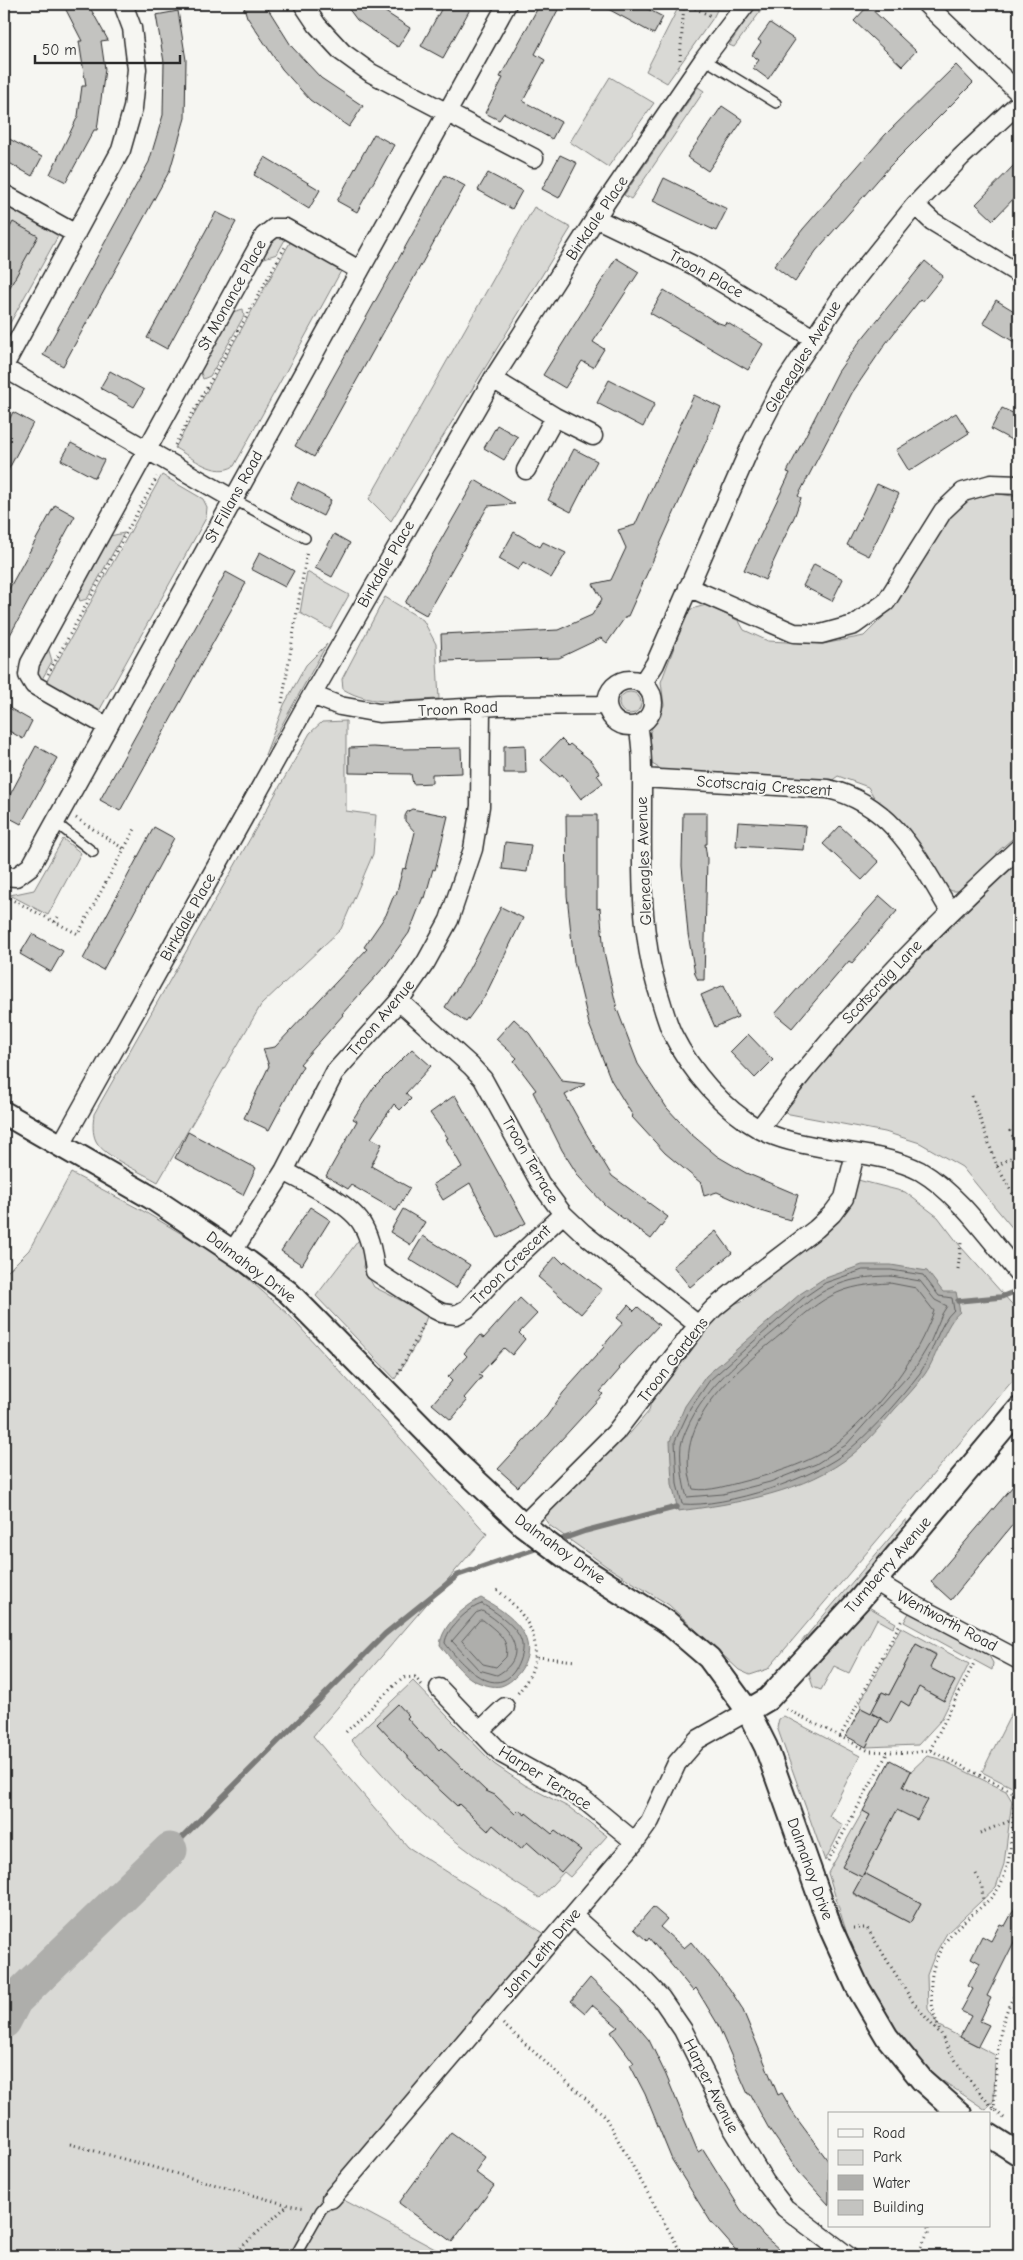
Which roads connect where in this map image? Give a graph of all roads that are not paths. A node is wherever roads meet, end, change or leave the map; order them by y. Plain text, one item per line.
1 (123, 4) edge
2 (303, 4) edge
3 (506, 4) edge
4 (746, 4) edge
5 (926, 4) edge
6 (704, 59) junction
7 (1019, 93) edge
8 (776, 103) dead end
9 (1019, 103) edge
10 (447, 112) junction
11 (534, 158) dead end
12 (4, 194) edge
13 (915, 205) junction
14 (595, 218) junction
15 (76, 234) junction
16 (359, 270) junction
17 (1019, 274) edge
18 (813, 338) junction
19 (4, 367) edge
20 (493, 379) junction
21 (555, 417) junction
22 (593, 436) dead end
23 (146, 450) junction
24 (526, 470) dead end
25 (1019, 485) edge
26 (233, 499) junction
27 (305, 538) road end
28 (688, 587) junction
29 (642, 684) junction
30 (312, 695) junction
31 (607, 705) junction
32 (481, 707) junction
33 (638, 725) junction
34 (108, 727) junction
35 (642, 778) junction
36 (59, 817) junction
37 (1019, 848) edge
38 (93, 852) dead end
39 (10, 877) edge
40 (950, 911) junction
41 (399, 1001) junction
42 (4, 1113) edge
43 (759, 1129) junction
44 (61, 1145) junction
45 (855, 1154) junction
46 (284, 1171) junction
47 (563, 1214) junction
48 (233, 1251) junction
49 (1019, 1274) edge
50 (698, 1325) junction
51 (1019, 1409) edge
52 (523, 1525) junction
53 (875, 1581) junction
54 (1019, 1660) edge
55 (433, 1689) road end
56 (505, 1707) road end
57 (748, 1711) junction
58 (480, 1731) junction
59 (635, 1842) junction
60 (572, 1916) junction
61 (958, 2112) edge
62 (990, 2127) edge
63 (1019, 2154) edge
64 (326, 2205) joint
65 (295, 2256) edge
66 (848, 2256) edge

1 - 15 street
2 - 10 street
3 - 10 street, St Fillans Road
4 - 6 street, Birkdale Place
5 - 7 street
6 - 8 lane
6 - 14 street, Birkdale Place
9 - 13 street, Gleneagles Avenue
10 - 11 street
10 - 16 street, St Fillans Road
12 - 15 street
13 - 17 street
13 - 18 street, Gleneagles Avenue
14 - 18 street, Troon Place
14 - 20 street, Birkdale Place
15 - 19 street
16 - 23 street, St Monance Place
16 - 26 street, St Fillans Road
18 - 28 street, Gleneagles Avenue
19 - 23 street
20 - 21 street
20 - 30 street, Birkdale Place
21 - 22 street
21 - 24 street
23 - 26 street
23 - 34 street, St Monance Place
25 - 28 street
26 - 27 lane
26 - 34 street, St Fillans Road
28 - 29 street, Gleneagles Avenue
29 - 31 street
29 - 33 street
30 - 32 street, Troon Road
30 - 44 street, Birkdale Place
31 - 32 street, Troon Road
31 - 33 street
32 - 41 street, Troon Avenue
33 - 35 street, Gleneagles Avenue
34 - 36 street, St Fillans Road
35 - 40 street, Scotscraig Crescent
35 - 43 street, Gleneagles Avenue
36 - 38 lane
36 - 39 street, St Fillans Road
37 - 40 street, Scotscraig Lane
40 - 43 street, Scotscraig Lane
41 - 46 street, Troon Avenue
41 - 47 street, Troon Terrace
42 - 44 street, Dalmahoy Drive
43 - 45 street, Gleneagles Avenue
44 - 48 street, Dalmahoy Drive
45 - 49 street, Gleneagles Avenue
45 - 50 street, Troon Gardens
46 - 47 street, Troon Crescent
46 - 48 street, Troon Avenue
47 - 50 street, Troon Terrace
48 - 52 street, Dalmahoy Drive
50 - 52 street, Troon Gardens
51 - 53 street, Turnberry Avenue
52 - 57 street, Dalmahoy Drive
53 - 54 street, Wentworth Road
53 - 57 street, Turnberry Avenue
55 - 58 street, Harper Terrace
56 - 58 street
57 - 59 street, John Leith Drive
57 - 61 street, Dalmahoy Drive
58 - 59 street, Harper Terrace
59 - 60 street, John Leith Drive
60 - 64 street, John Leith Drive
60 - 66 street, Harper Avenue
62 - 63 street
64 - 65 lane

